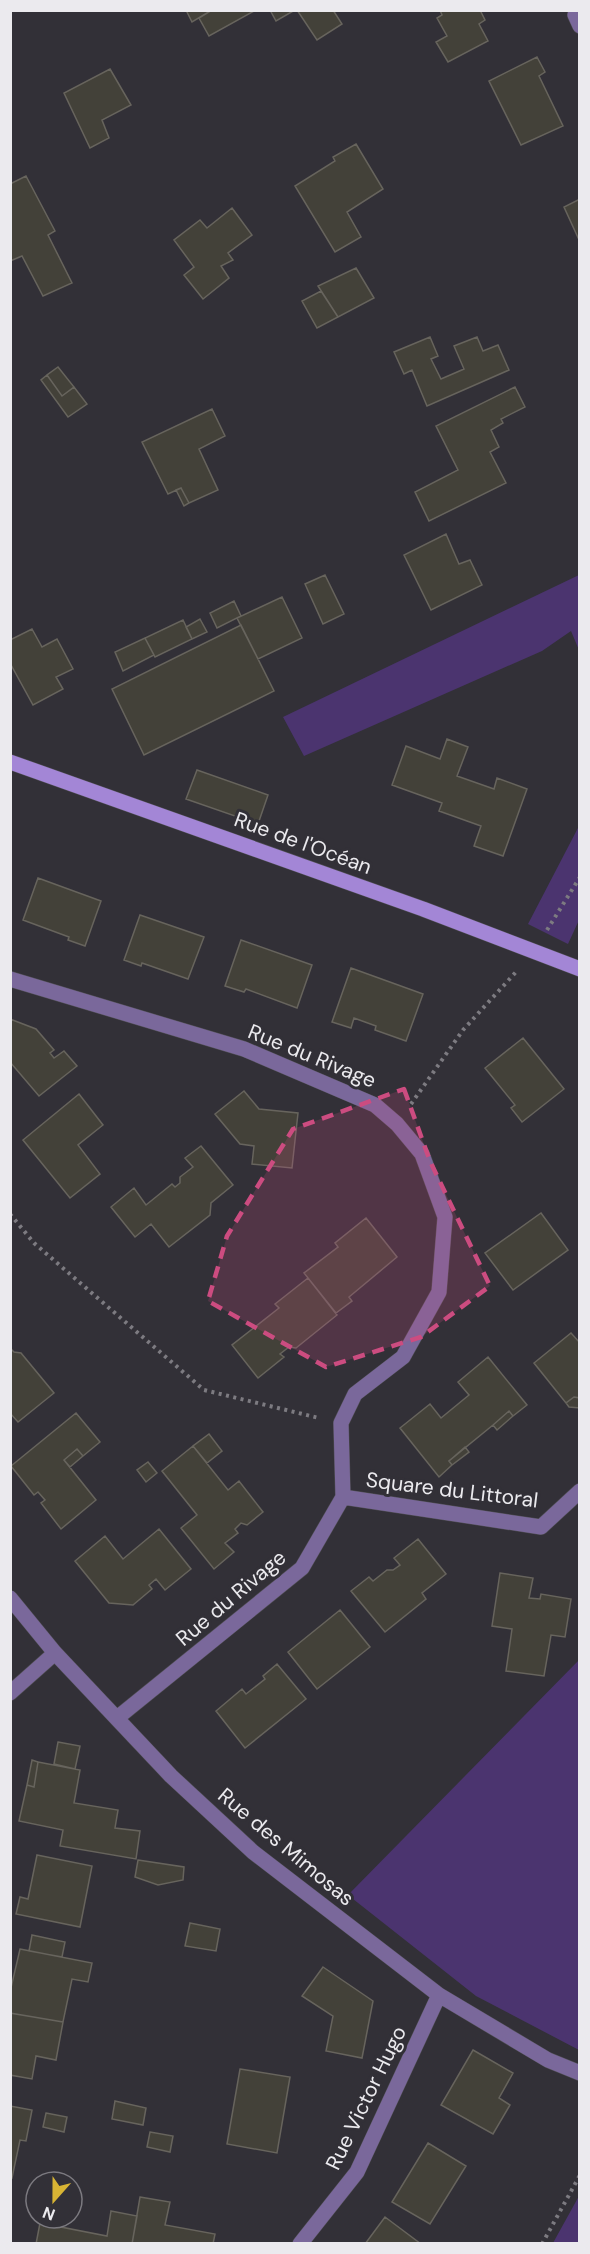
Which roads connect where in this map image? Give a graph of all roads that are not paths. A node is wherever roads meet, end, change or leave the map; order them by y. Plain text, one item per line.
1 (579, 12) edge
2 (579, 26) edge
3 (10, 762) edge
4 (579, 969) edge
5 (10, 979) edge
6 (579, 1491) edge
7 (343, 1497) junction
8 (10, 1598) edge
9 (55, 1653) junction
10 (10, 1693) edge
11 (117, 1719) junction
12 (439, 1995) junction
13 (579, 2073) edge
14 (300, 2244) edge

1 - 2 street
3 - 4 main road, Rue de l'Océan
5 - 7 street, Rue du Rivage
6 - 7 street, Square du Littoral
7 - 11 street, Rue du Rivage
8 - 9 street, Rue des Mimosas
9 - 10 street
9 - 11 street, Rue des Mimosas
11 - 12 street, Rue des Mimosas
12 - 13 street, Rue des Mimosas
12 - 14 street, Rue Victor Hugo

